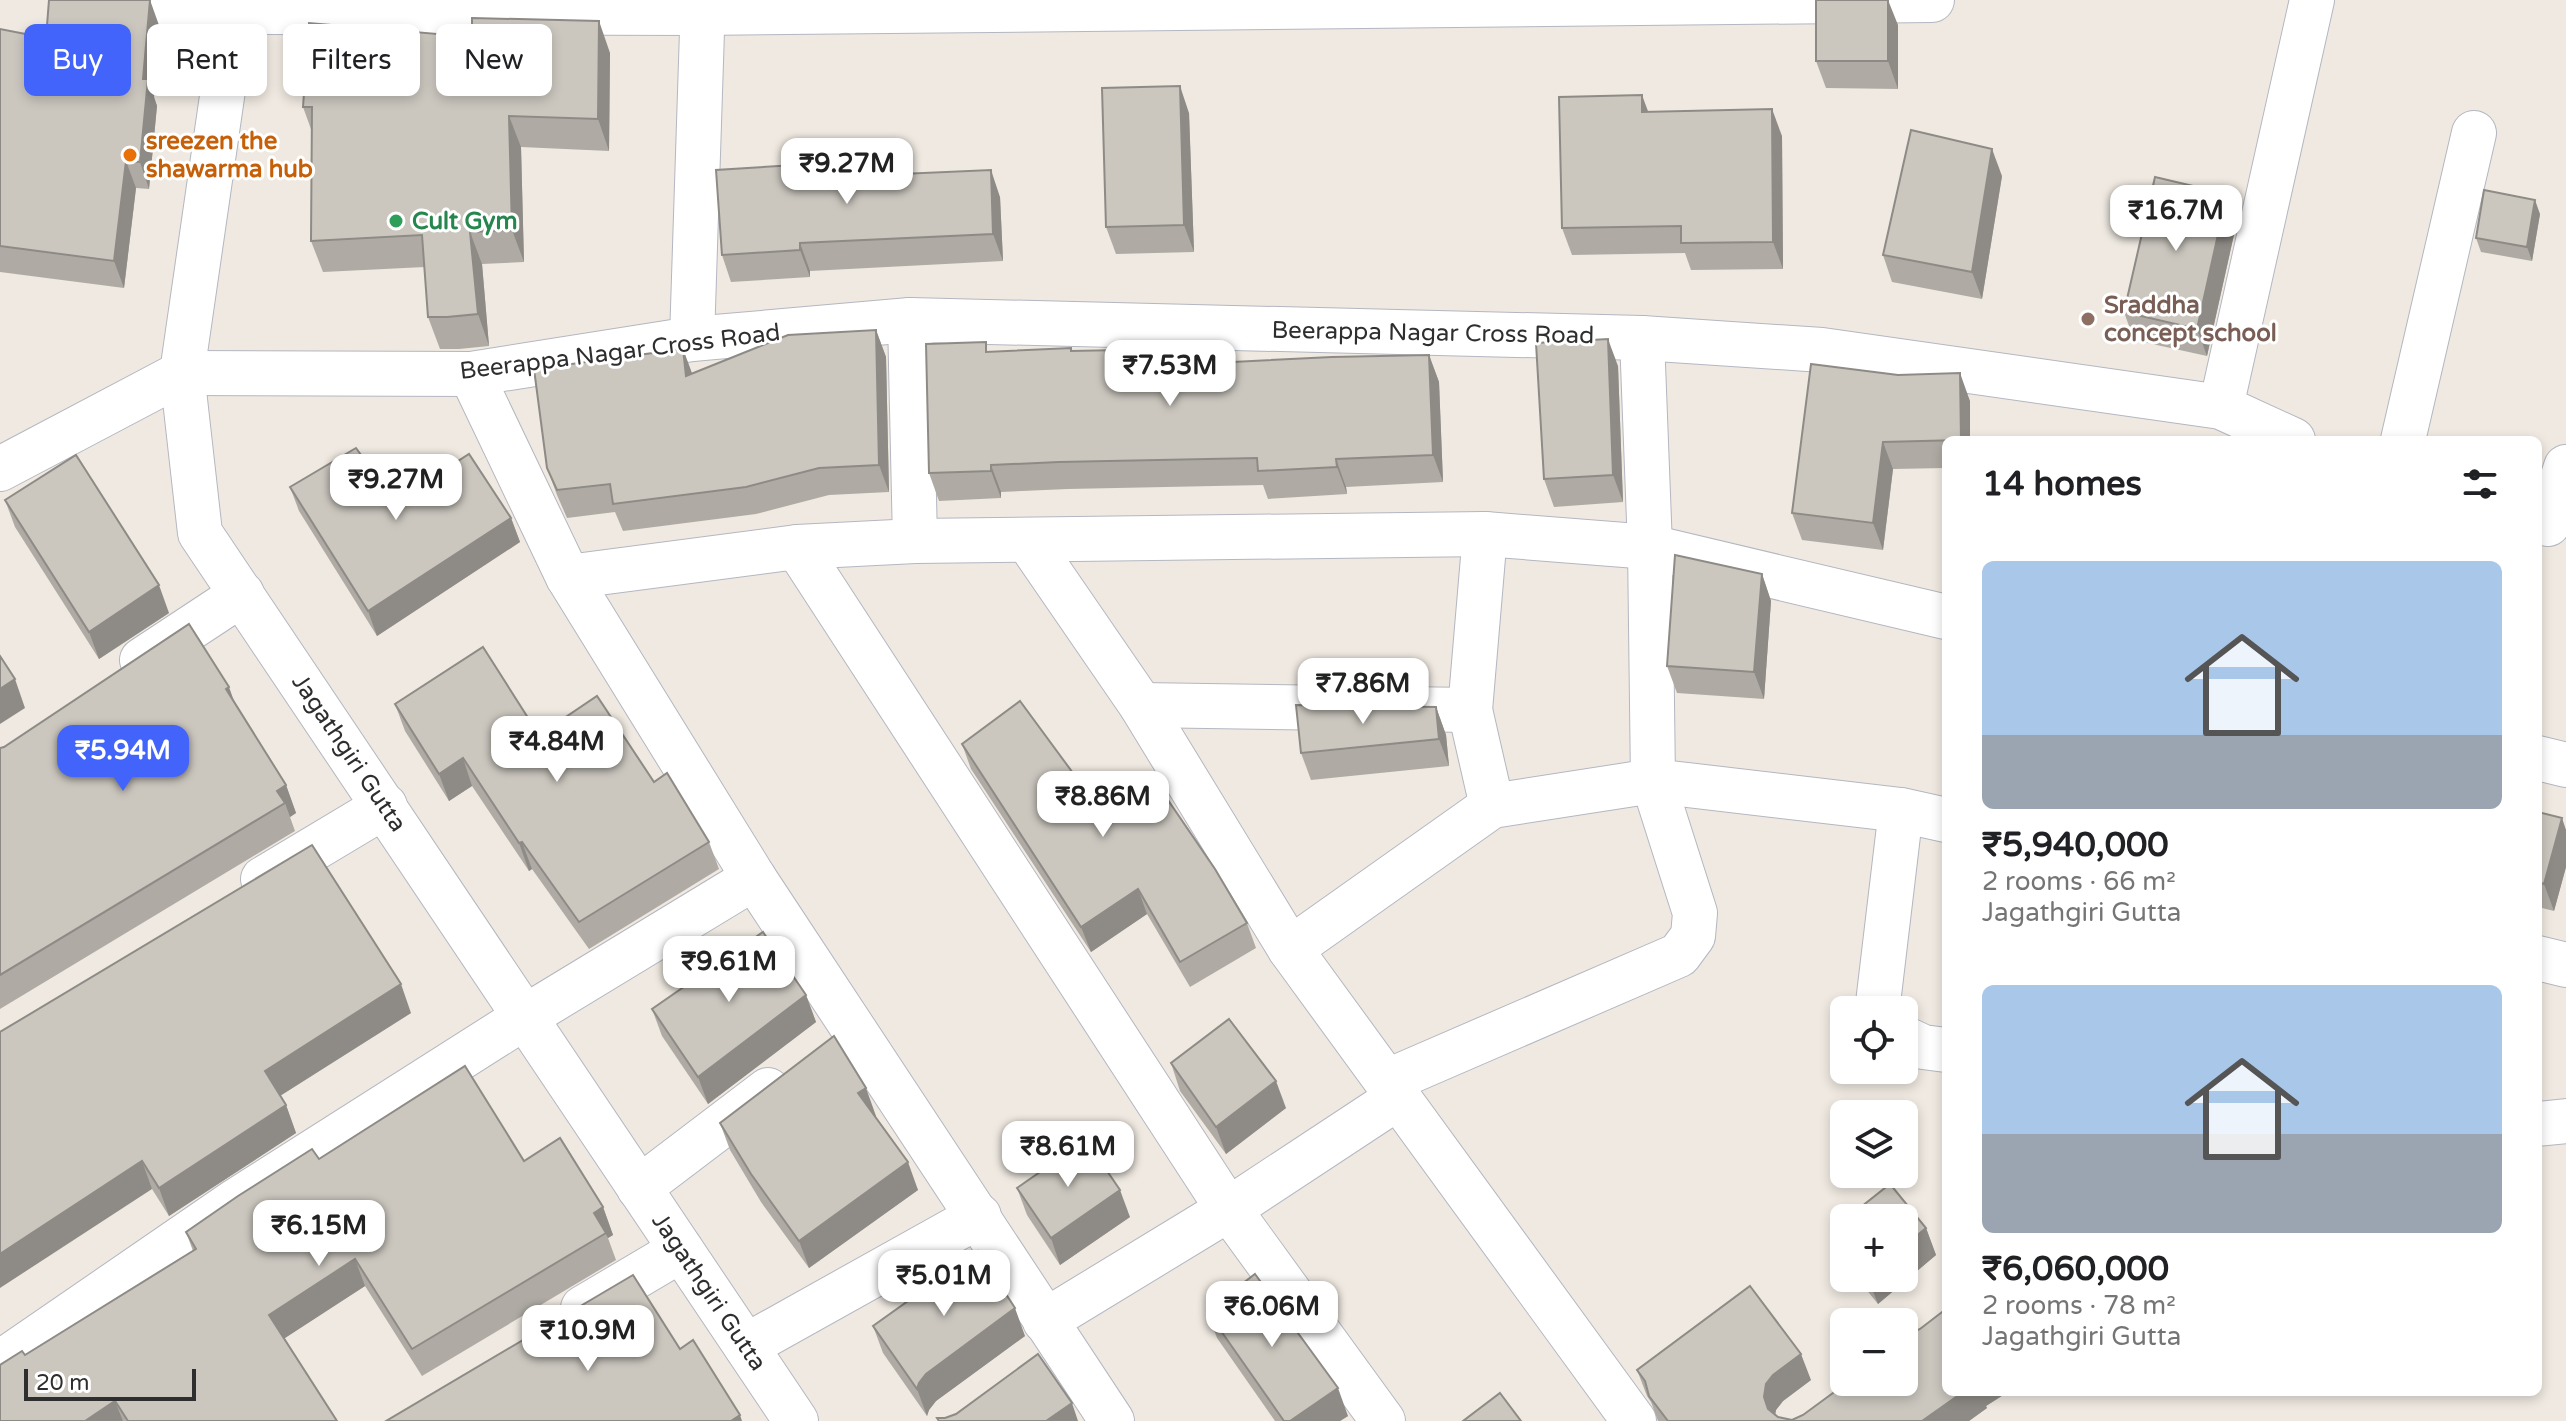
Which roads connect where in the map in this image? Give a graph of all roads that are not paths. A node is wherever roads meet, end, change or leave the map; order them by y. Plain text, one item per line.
1 (142, 0) edge
2 (1932, 0) edge
3 (2312, 0) edge
4 (235, 6) edge
5 (702, 7) edge
6 (2474, 133) dead end
7 (910, 320) junction
8 (1642, 338) junction
9 (692, 339) junction
10 (182, 373) junction
11 (471, 374) junction
12 (2221, 407) junction
13 (2284, 436) edge
14 (2404, 436) edge
15 (2566, 467) edge
16 (0, 469) edge
17 (2551, 525) edge
18 (1485, 534) junction
19 (915, 541) junction
20 (1029, 542) junction
21 (797, 547) junction
22 (1650, 547) junction
23 (568, 577) junction
24 (242, 594) junction
25 (1942, 616) edge
26 (115, 678) edge
27 (1141, 705) junction
28 (1470, 710) junction
29 (2542, 759) edge
30 (2566, 765) edge
31 (1653, 781) junction
32 (385, 806) junction
33 (1492, 806) junction
34 (1901, 810) junction
35 (1942, 819) edge
36 (754, 878) junction
37 (225, 902) edge
38 (1290, 949) junction
39 (2542, 959) edge
40 (2566, 965) edge
41 (1879, 996) edge
42 (525, 1017) junction
43 (853, 1025) junction
44 (1918, 1045) edge
45 (1942, 1049) edge
46 (1393, 1089) junction
47 (2566, 1121) edge
48 (2542, 1124) edge
49 (639, 1188) junction
50 (1229, 1209) junction
51 (979, 1216) junction
52 (681, 1250) junction
53 (545, 1331) edge
54 (1052, 1332) junction
55 (746, 1346) junction
56 (0, 1363) edge
57 (1023, 1368) edge
58 (796, 1421) edge
59 (1112, 1421) edge
60 (1383, 1421) edge
61 (1634, 1421) edge

1 - 4 street
2 - 5 street
3 - 12 street
4 - 5 street
4 - 10 street, Jagathgiri Gutta
5 - 9 street
6 - 14 street
7 - 8 street, Beerappa Nagar Cross Road
7 - 9 street, Beerappa Nagar Cross Road
7 - 19 street
8 - 12 street, Beerappa Nagar Cross Road
8 - 22 street
9 - 11 street, Beerappa Nagar Cross Road
10 - 11 street, Beerappa Nagar Cross Road
10 - 16 street
10 - 24 street, Jagathgiri Gutta
11 - 23 street
12 - 13 street, Beerappa Nagar Cross Road
15 - 17 street
18 - 20 street
18 - 22 street
18 - 28 street
19 - 20 street
19 - 21 street
20 - 27 street
21 - 23 street
21 - 50 street
22 - 25 street
22 - 31 street
23 - 36 street
24 - 26 street
24 - 32 street, Jagathgiri Gutta
27 - 28 street
27 - 38 street
28 - 33 street
29 - 30 street
31 - 33 street
31 - 34 street
31 - 46 street
32 - 37 street
32 - 42 street, Jagathgiri Gutta
33 - 38 street
34 - 35 street
34 - 41 street
36 - 42 street
36 - 43 street
38 - 46 street
39 - 40 street
42 - 49 street, Jagathgiri Gutta
42 - 56 street
43 - 49 street
43 - 51 street
44 - 45 street
46 - 50 street
46 - 61 street
47 - 48 street
49 - 52 street, Jagathgiri Gutta
50 - 54 street
50 - 60 street
51 - 54 street
51 - 55 street
52 - 53 street
52 - 55 street, Jagathgiri Gutta
54 - 57 street
54 - 59 street
55 - 58 street, Jagathgiri Gutta

